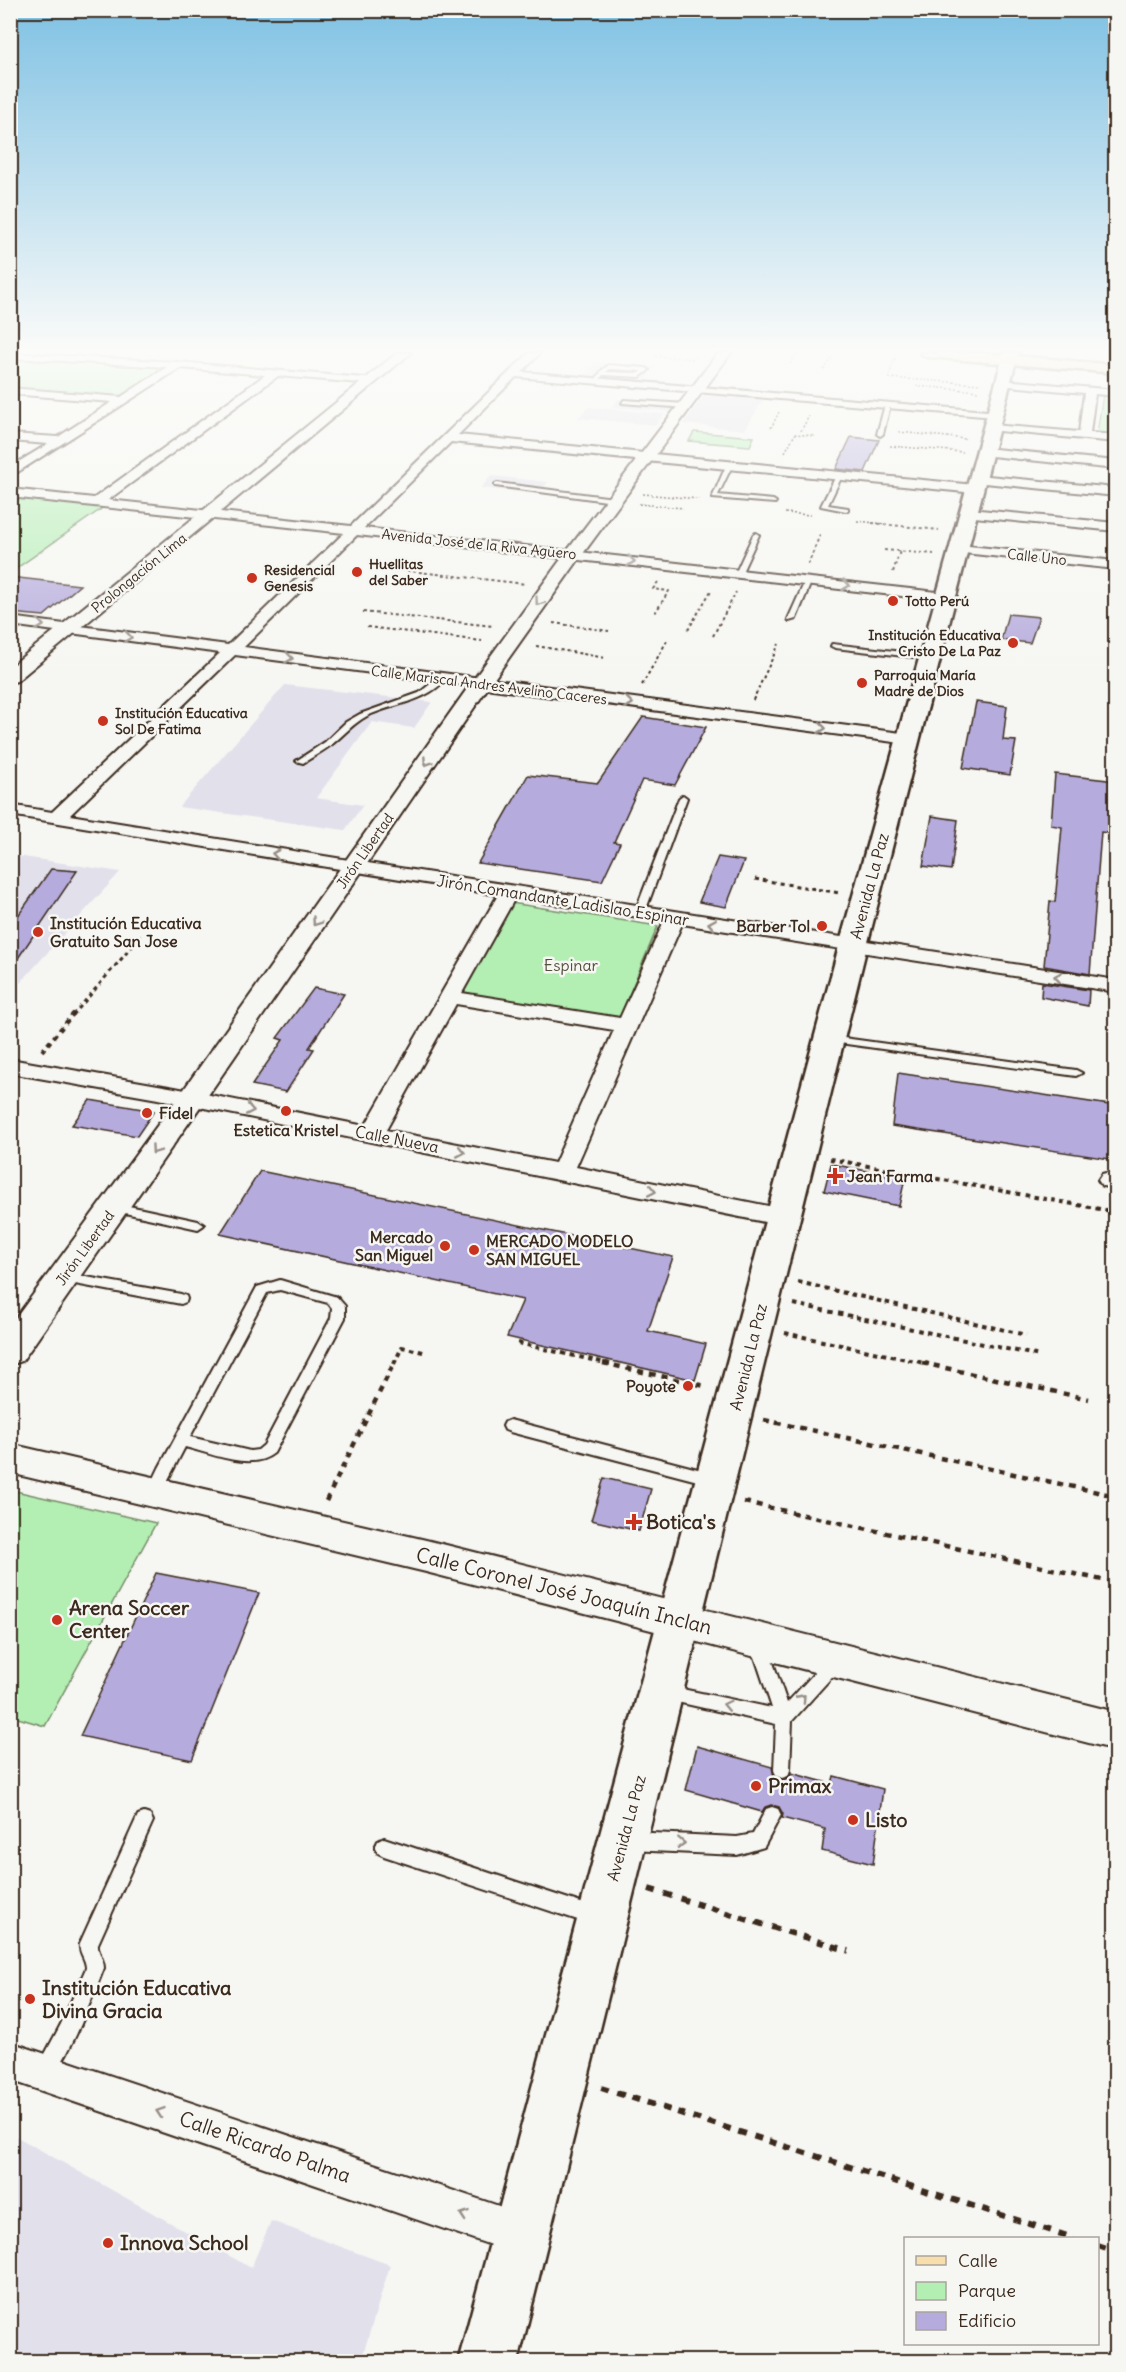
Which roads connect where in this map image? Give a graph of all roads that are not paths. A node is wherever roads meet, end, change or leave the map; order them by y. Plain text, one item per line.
1 (25, 464) edge
2 (149, 464) edge
3 (272, 464) edge
4 (422, 464) edge
5 (642, 464) edge
6 (714, 464) edge
7 (982, 464) edge
8 (729, 465) junction
9 (10, 473) edge
10 (839, 476) junction
11 (977, 484) junction
12 (496, 485) dead end
13 (1116, 492) edge
14 (10, 493) edge
15 (616, 498) junction
16 (98, 501) junction
17 (773, 502) dead end
18 (846, 509) dead end
19 (969, 513) junction
20 (211, 514) junction
21 (1116, 526) edge
22 (353, 530) junction
23 (756, 535) dead end
24 (960, 546) junction
25 (573, 555) junction
26 (1116, 565) edge
27 (743, 573) junction
28 (805, 580) junction
29 (946, 597) junction
30 (792, 619) dead end
31 (10, 621) edge
32 (70, 629) junction
33 (836, 646) dead end
34 (231, 650) junction
35 (930, 657) junction
36 (10, 677) edge
37 (442, 679) junction
38 (481, 683) junction
39 (909, 739) junction
40 (300, 761) dead end
41 (683, 798) dead end
42 (10, 810) edge
43 (57, 817) junction
44 (355, 867) junction
45 (509, 891) junction
46 (640, 912) junction
47 (675, 918) junction
48 (853, 946) junction
49 (1116, 986) edge
50 (451, 997) junction
51 (627, 1026) junction
52 (829, 1039) junction
53 (19, 1067) edge
54 (1076, 1073) dead end
55 (192, 1098) junction
56 (372, 1134) junction
57 (562, 1173) junction
58 (115, 1207) junction
59 (784, 1217) junction
60 (198, 1225) dead end
61 (63, 1278) junction
62 (181, 1299) dead end
63 (10, 1352) edge
64 (510, 1426) dead end
65 (181, 1440) junction
66 (10, 1458) edge
67 (715, 1488) junction
68 (154, 1491) junction
69 (681, 1619) junction
70 (757, 1639) junction
71 (837, 1659) junction
72 (662, 1691) junction
73 (784, 1718) junction
74 (1116, 1731) edge
75 (782, 1770) dead end
76 (772, 1815) dead end
77 (144, 1821) dead end
78 (384, 1847) dead end
79 (613, 1879) junction
80 (28, 2067) edge
81 (520, 2234) junction
82 (488, 2361) edge

1 - 9 street
2 - 16 street
3 - 20 street, Prolongación Lima
4 - 22 street
5 - 15 street, Jirón Libertad
6 - 8 street
7 - 11 main road, Avenida La Paz
8 - 10 street
8 - 17 lane
10 - 11 street
10 - 18 lane
11 - 13 street
11 - 19 main road, Avenida La Paz
12 - 15 lane
14 - 16 street, Avenida José de la Riva Agüero
15 - 25 street, Jirón Libertad
16 - 20 street, Avenida José de la Riva Agüero
19 - 21 street
19 - 24 main road, Avenida La Paz
20 - 22 street, Avenida José de la Riva Agüero
20 - 32 street, Prolongación Lima
22 - 25 street, Avenida José de la Riva Agüero
22 - 34 street
23 - 27 lane
24 - 26 street, Calle Uno
24 - 29 main road, Avenida La Paz
25 -> 27 street, Avenida José de la Riva Agüero
25 -> 38 street, Jirón Libertad
27 - 28 street, Avenida José de la Riva Agüero
28 -> 29 street, Avenida José de la Riva Agüero
28 - 30 lane
29 - 35 main road, Avenida La Paz
31 -> 32 street, Calle Mariscal Andres Avelino Caceres
32 -> 34 street, Calle Mariscal Andres Avelino Caceres
32 - 36 street, Prolongación Lima
33 - 35 lane
34 -> 37 street, Calle Mariscal Andres Avelino Caceres
34 - 43 street
35 - 39 main road, Avenida La Paz
37 - 38 street, Calle Mariscal Andres Avelino Caceres
37 - 40 lane
38 -> 39 street, Calle Mariscal Andres Avelino Caceres
38 -> 44 street, Jirón Libertad
39 - 48 main road, Avenida La Paz
41 - 46 lane
42 - 43 street, Jirón Comandante Ladislao Espinar
44 -> 43 street, Jirón Comandante Ladislao Espinar
44 - 45 street, Jirón Comandante Ladislao Espinar
44 -> 55 street, Jirón Libertad
45 - 46 street, Jirón Comandante Ladislao Espinar
45 - 50 street
46 - 47 street, Jirón Comandante Ladislao Espinar
48 -> 47 street, Jirón Comandante Ladislao Espinar
47 - 51 street
49 -> 48 street, Jirón Comandante Ladislao Espinar
48 - 52 main road, Avenida La Paz
50 - 51 street
50 - 56 street
51 - 57 street
52 - 54 lane
52 - 59 main road, Avenida La Paz
53 - 55 street, Calle Nueva
55 -> 56 street, Calle Nueva
55 -> 58 street, Jirón Libertad
56 -> 57 street, Calle Nueva
57 -> 59 street, Calle Nueva
58 - 60 lane
58 - 61 street, Jirón Libertad
59 - 67 main road, Avenida La Paz
61 - 62 lane
61 - 63 street, Jirón Libertad
64 - 67 lane
65 - 65 lane
65 - 68 lane
66 - 68 street, Calle Coronel José Joaquín Inclan
67 - 69 main road, Avenida La Paz
68 - 69 street, Calle Coronel José Joaquín Inclan
69 - 70 street, Calle Coronel José Joaquín Inclan
69 - 72 main road, Avenida La Paz
70 - 71 street, Calle Coronel José Joaquín Inclan
70 - 73 lane
73 -> 71 lane
71 - 74 street, Calle Coronel José Joaquín Inclan
73 -> 72 lane
72 - 79 main road, Avenida La Paz
73 - 75 lane
79 -> 76 lane
77 - 80 lane
78 - 79 lane
79 - 81 main road, Avenida La Paz
81 -> 80 street, Calle Ricardo Palma
81 - 82 main road, Avenida La Paz

